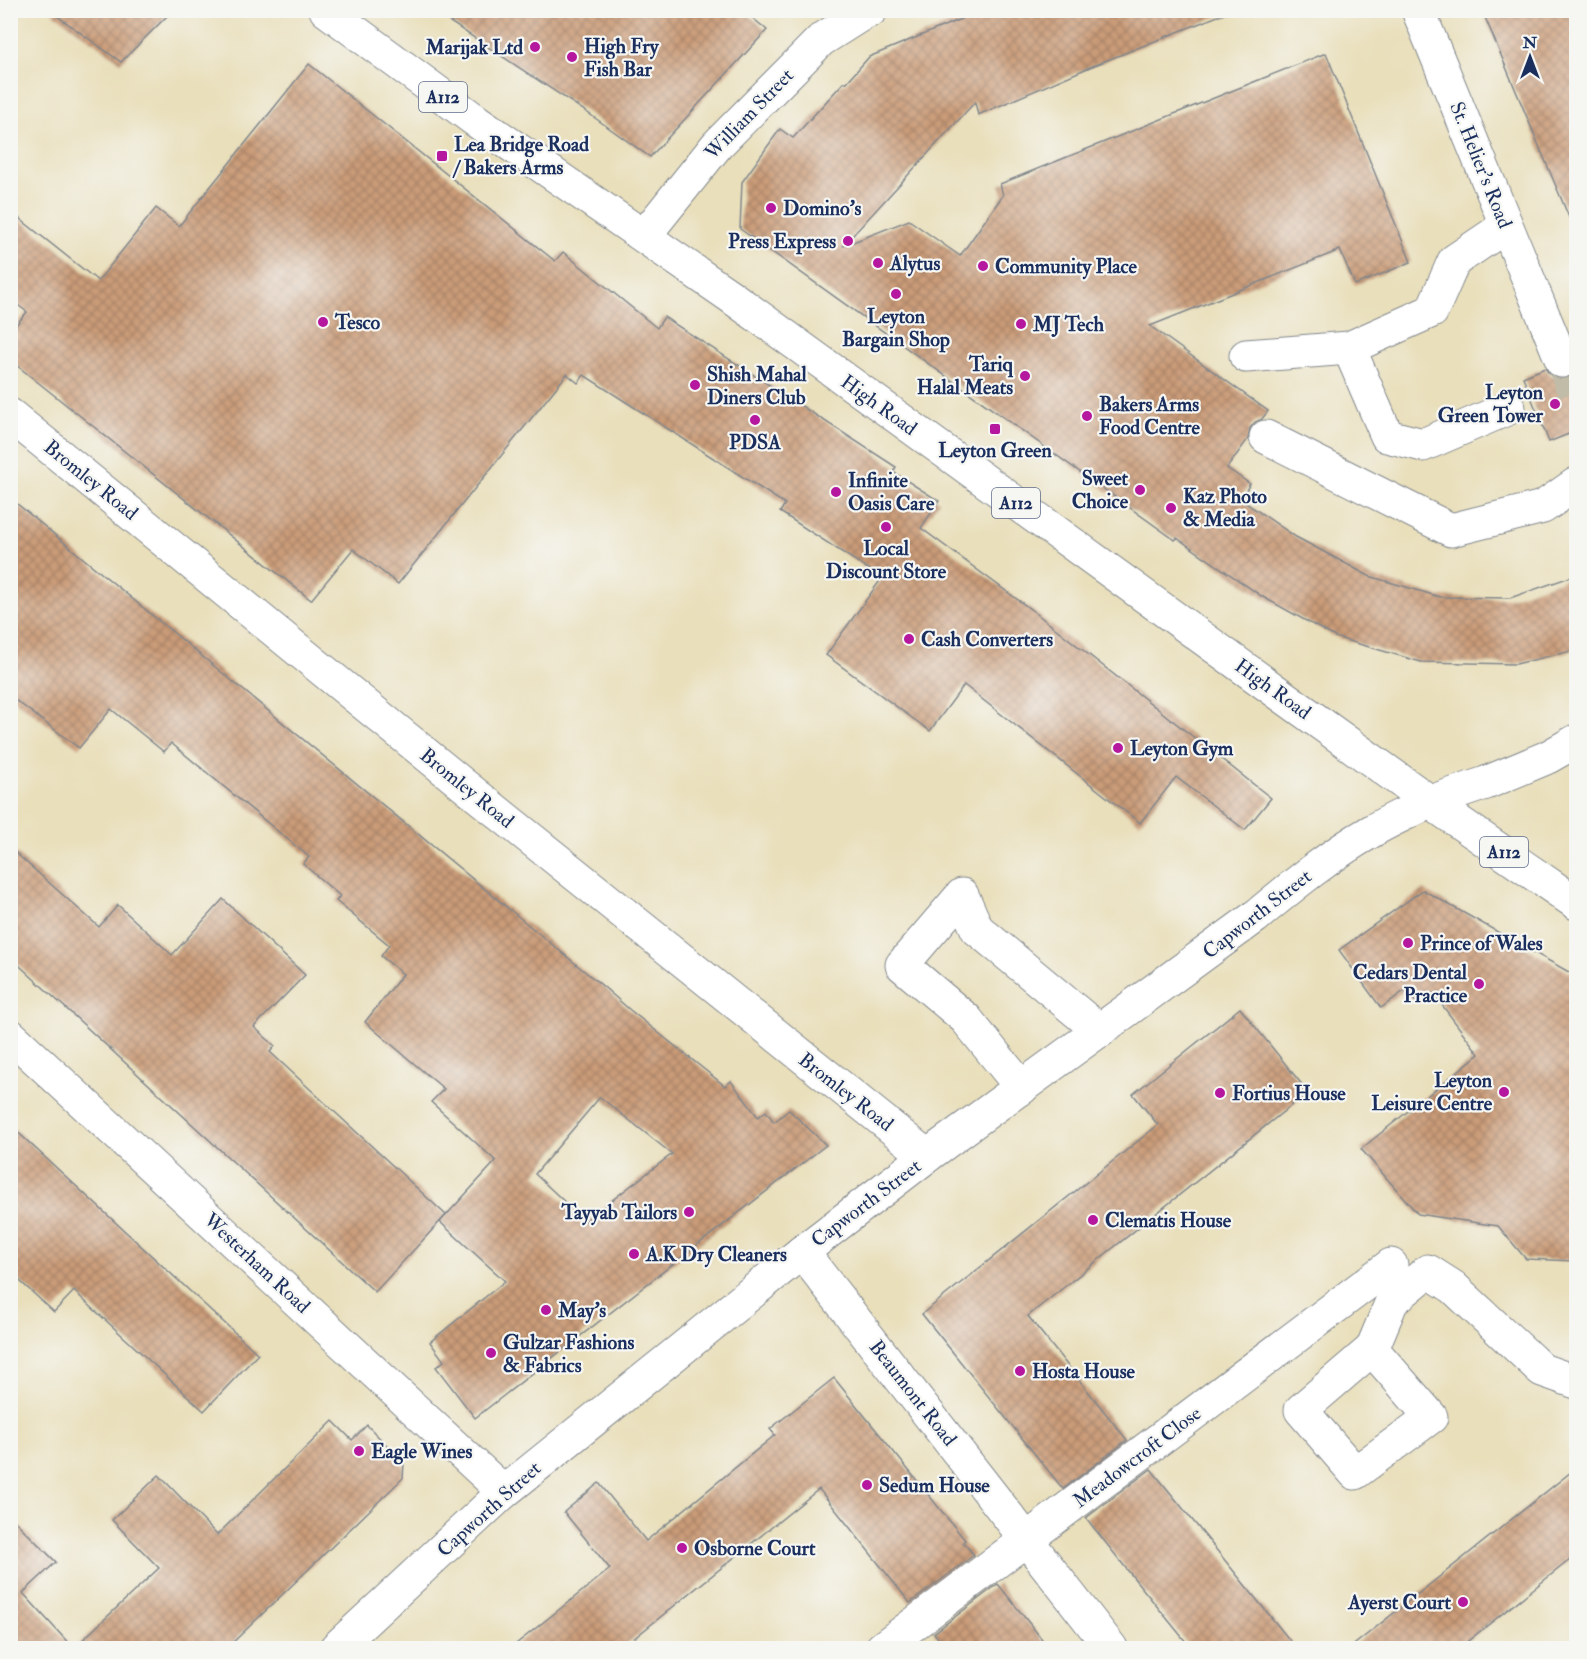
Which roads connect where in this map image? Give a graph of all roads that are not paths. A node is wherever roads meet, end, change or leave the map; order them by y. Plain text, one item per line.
1 (326, 10) edge
2 (871, 10) edge
3 (1418, 10) edge
4 (1506, 226) junction
5 (644, 236) junction
6 (1349, 348) junction
7 (1246, 356) dead end
8 (1562, 362) tunnel mouth
9 (1509, 408) dead end
10 (10, 415) edge
11 (1266, 437) dead end
12 (1576, 484) edge
13 (1576, 741) edge
14 (1430, 801) junction
15 (1576, 903) edge
16 (1100, 1030) junction
17 (10, 1035) edge
18 (1022, 1088) junction
19 (927, 1156) junction
20 (802, 1252) junction
21 (1391, 1265) dead end
22 (1372, 1349) dead end
23 (1576, 1382) edge
24 (504, 1492) junction
25 (1027, 1540) junction
26 (336, 1648) edge
27 (882, 1648) edge
28 (1111, 1648) edge

1 - 5 street, High Road / A112
2 - 5 street, William Street
3 - 4 street, St. Helier's Road
4 - 6 street
4 - 8 street, St. Helier's Road
5 - 14 street, High Road / A112
6 - 7 street
6 - 9 street
10 - 19 street, Bromley Road
11 - 12 street
13 - 14 street, Capworth Street
14 - 15 street, A112
14 - 16 street, Capworth Street
16 - 18 street, Capworth Street
16 - 18 street
17 - 24 street, Westerham Road
18 - 19 street, Capworth Street
19 - 20 street, Capworth Street
20 - 24 street, Capworth Street
20 - 25 street, Beaumont Road
21 - 25 street, Meadowcroft Close
22 - 23 street
24 - 26 street, Capworth Street
25 - 27 street, Meadowcroft Close
25 - 28 street, Beaumont Road

